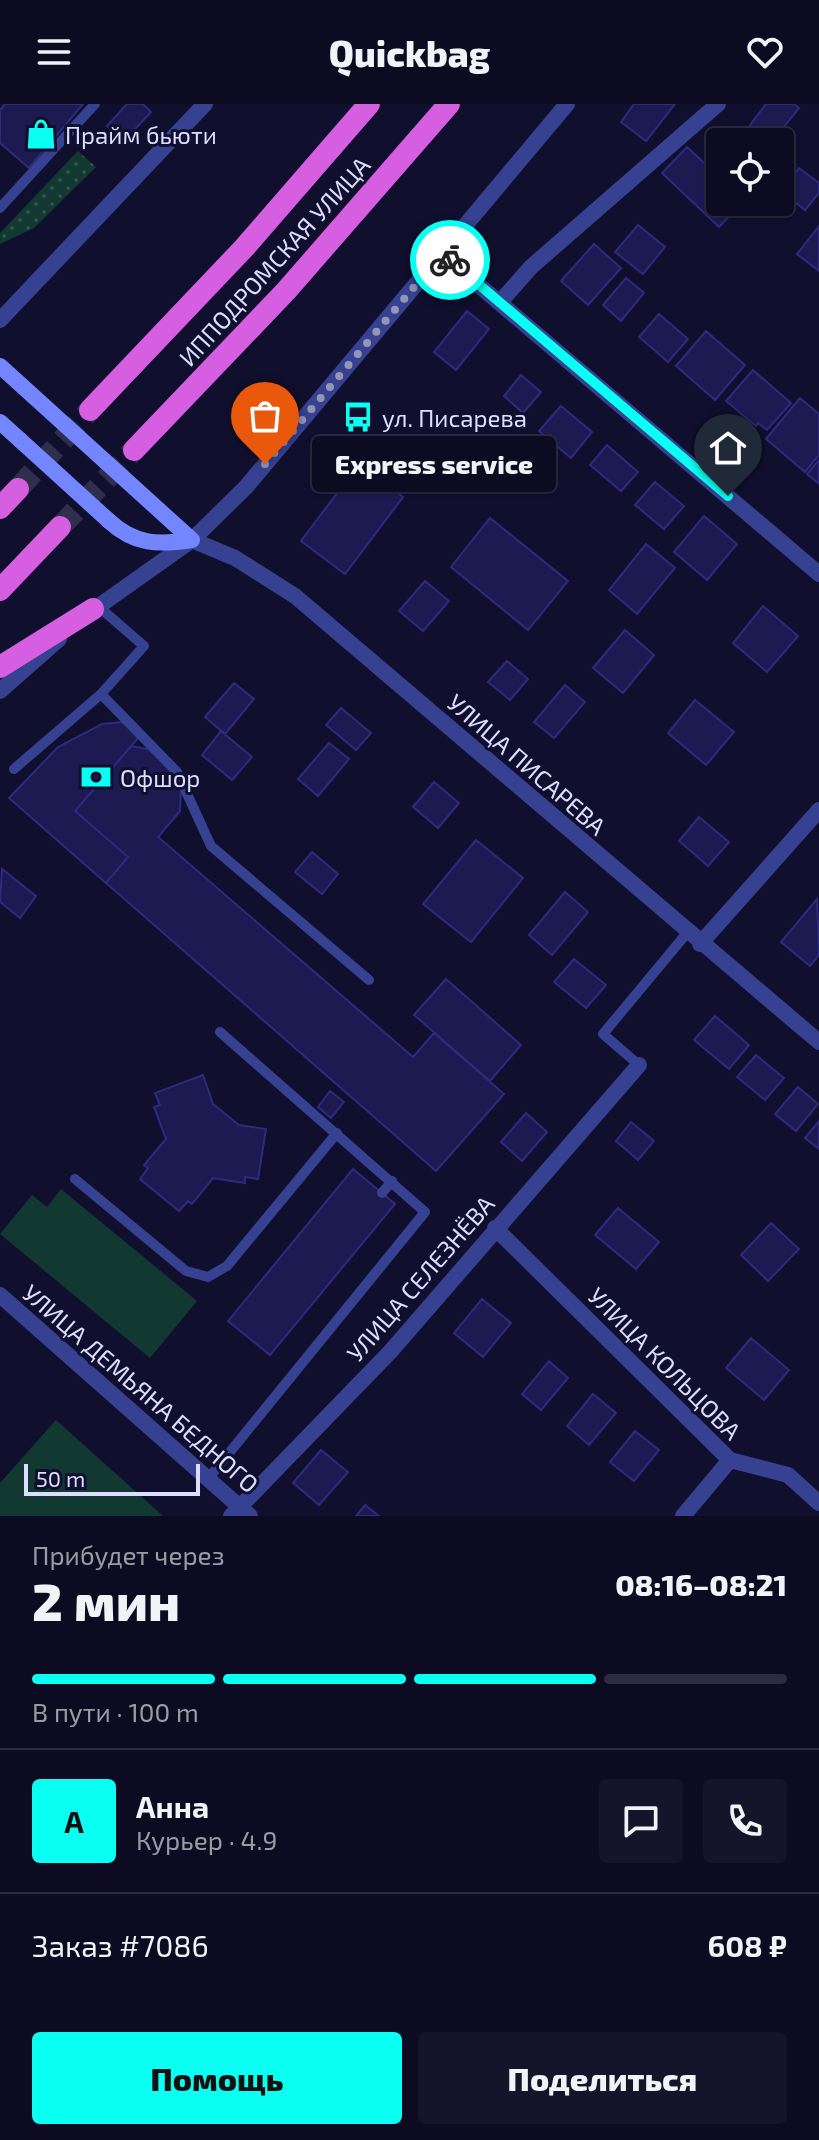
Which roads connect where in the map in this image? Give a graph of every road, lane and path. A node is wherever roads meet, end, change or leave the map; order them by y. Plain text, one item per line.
1 (95, 104) edge
2 (205, 104) edge
3 (369, 104) edge
4 (449, 104) edge
5 (567, 104) edge
6 (718, 104) edge
7 (0, 208) edge
8 (442, 254) junction
9 (501, 301) junction
10 (0, 320) edge
11 (0, 366) edge
12 (90, 410) tunnel mouth
13 (0, 422) edge
14 (134, 450) tunnel mouth
15 (18, 489) tunnel mouth
16 (0, 508) edge
17 (60, 527) tunnel mouth
18 (192, 540) junction
19 (819, 574) edge
20 (0, 590) edge
21 (96, 608) junction
22 (0, 667) edge
23 (0, 691) edge
24 (101, 694) junction
25 (14, 769) dead end
26 (819, 810) edge
27 (687, 933) junction
28 (700, 944) junction
29 (369, 980) dead end
30 (220, 1032) dead end
31 (819, 1042) edge
32 (639, 1065) joint
33 (337, 1133) junction
34 (75, 1179) dead end
35 (392, 1181) junction
36 (382, 1193) dead end
37 (495, 1228) junction
38 (0, 1295) edge
39 (730, 1460) junction
40 (208, 1479) junction
41 (819, 1503) edge
42 (240, 1513) edge
43 (683, 1516) edge

1 - 7 lane
2 - 10 street
3 - 12 highway, ИППОДРОМСКАЯ УЛИЦА
4 - 14 highway, ИППОДРОМСКАЯ УЛИЦА
5 - 8 street
6 - 9 street
8 - 9 street
8 - 18 street
9 - 19 street
11 - 18 main road, УЛИЦА ПИСАРЕВА
13 - 18 main road, УЛИЦА ПИСАРЕВА, bridge
15 - 16 highway
17 - 20 highway
18 - 21 street
18 - 27 street, УЛИЦА ПИСАРЕВА
21 - 22 highway
21 - 23 street
21 - 24 lane
24 - 25 lane
24 - 29 lane
26 - 28 street
27 - 28 street, УЛИЦА ПИСАРЕВА
27 - 32 lane
28 - 31 street, УЛИЦА ПИСАРЕВА
30 - 33 lane
32 - 37 street, УЛИЦА СЕЛЕЗНЁВА
33 - 34 lane
33 - 35 lane
35 - 36 lane
35 - 40 lane
37 - 39 street, УЛИЦА КОЛЬЦОВА
37 - 42 street, УЛИЦА СЕЛЕЗНЁВА
38 - 40 street, УЛИЦА ДЕМЬЯНА БЕДНОГО
39 - 41 street, УЛИЦА КОЛЬЦОВА
39 - 43 street
40 - 42 street, УЛИЦА ДЕМЬЯНА БЕДНОГО

